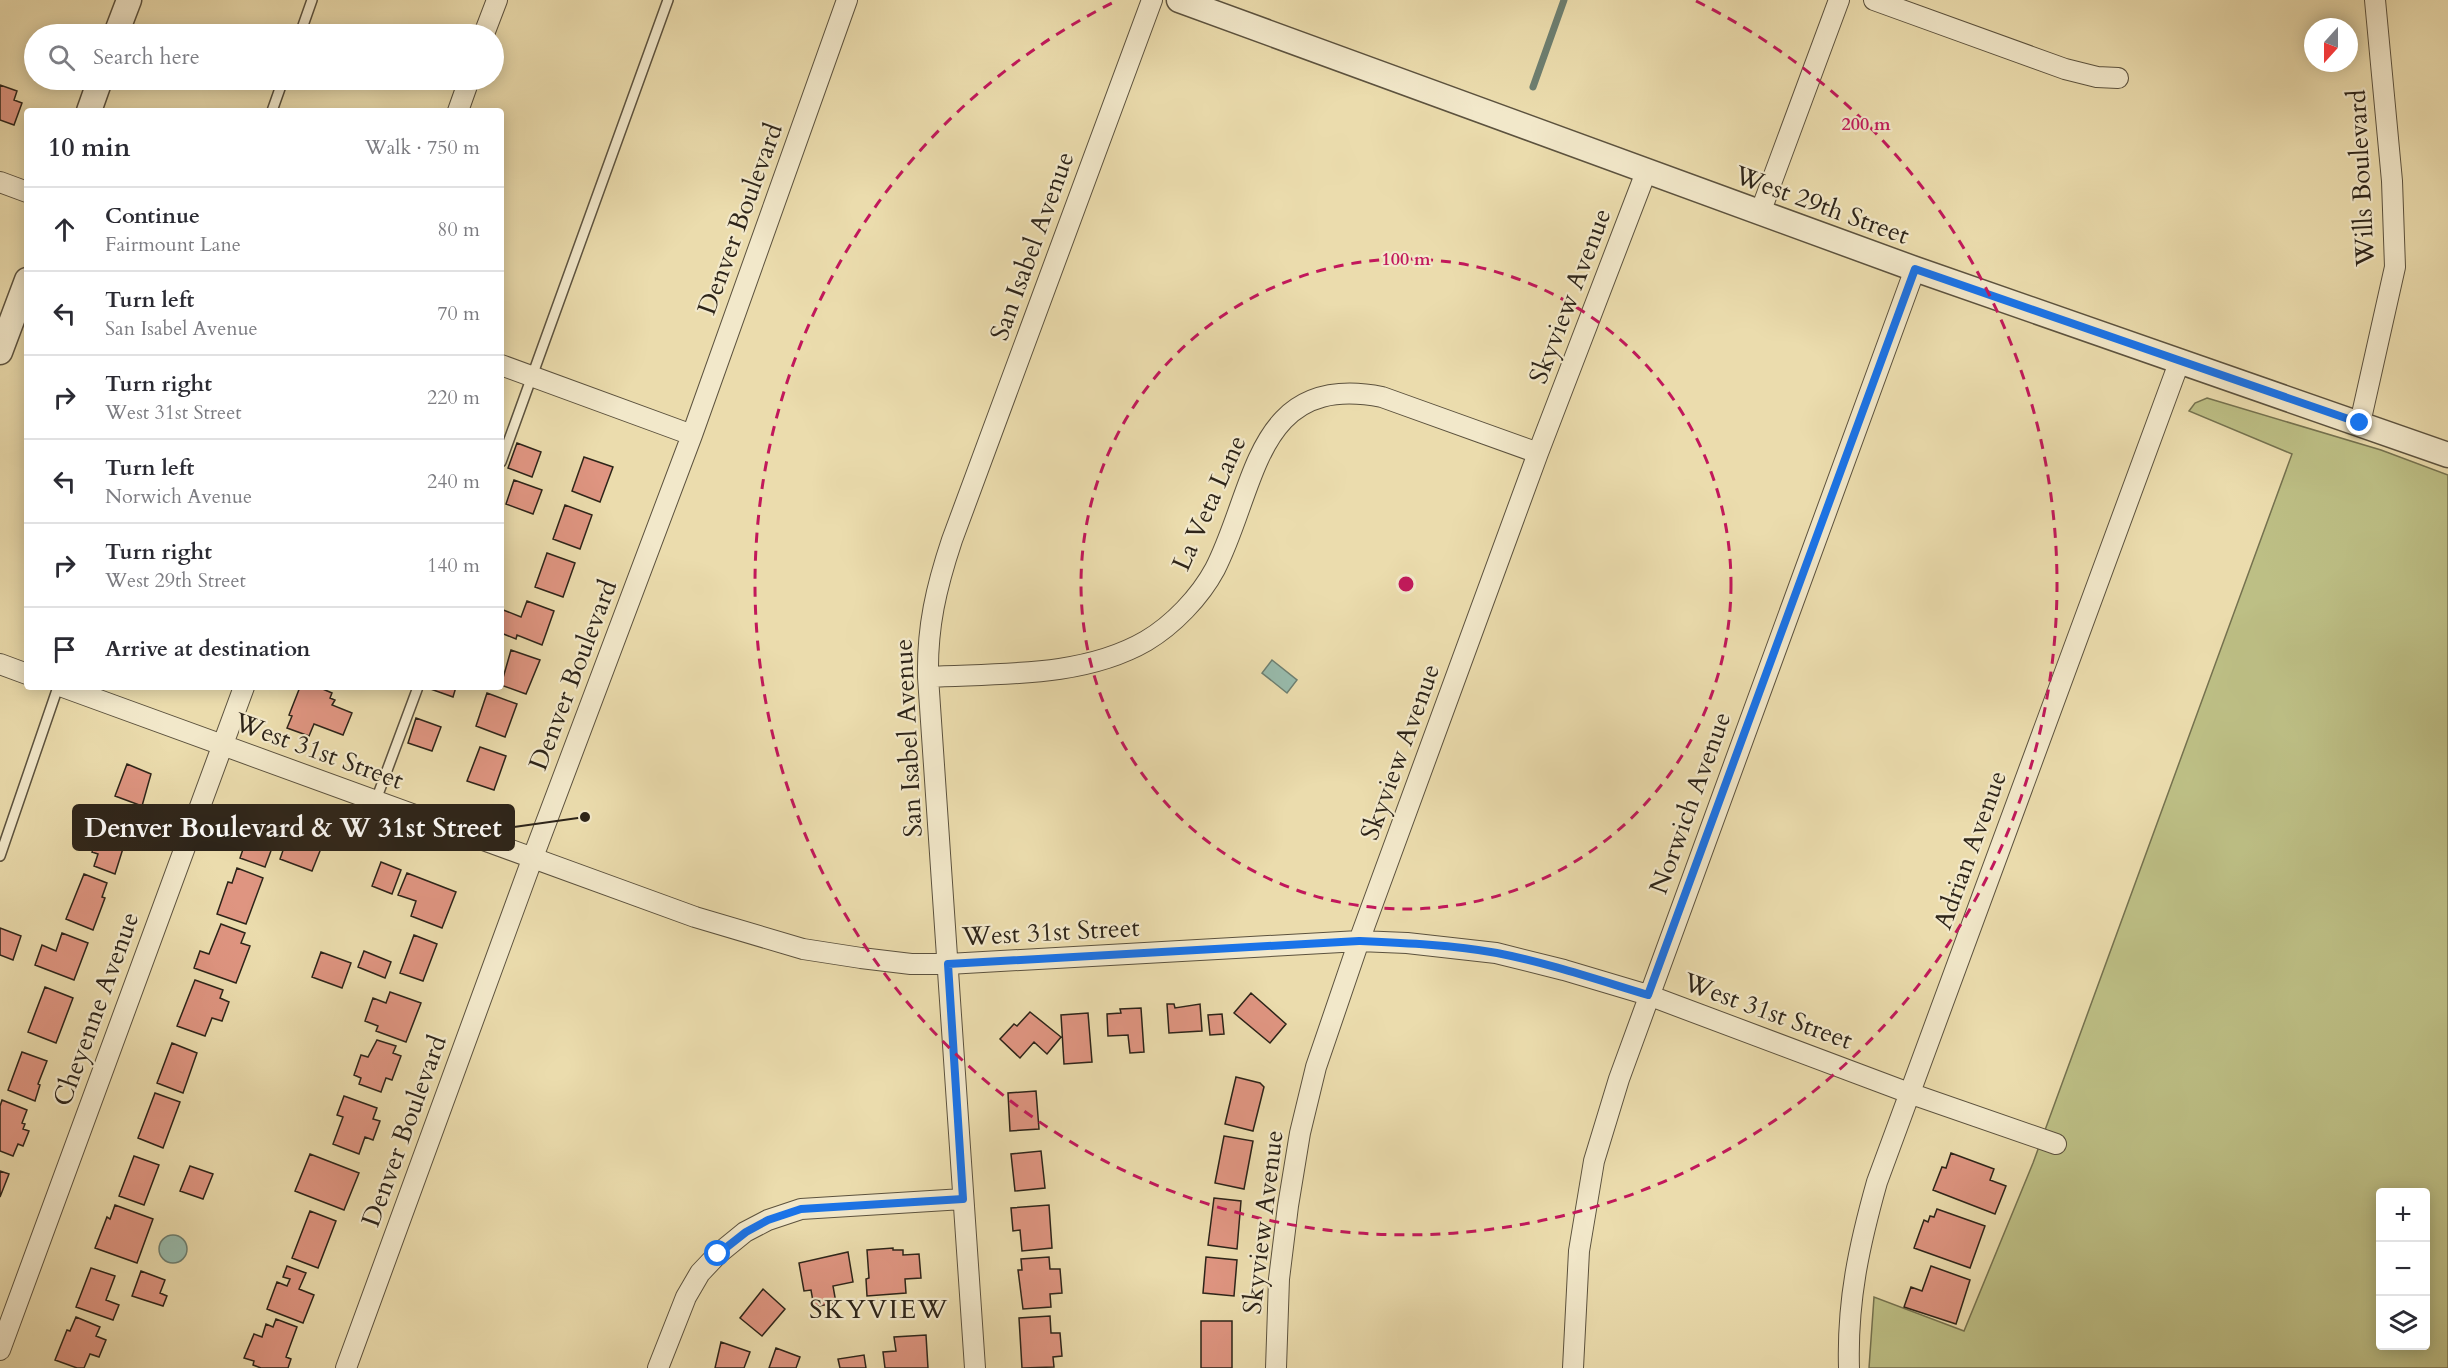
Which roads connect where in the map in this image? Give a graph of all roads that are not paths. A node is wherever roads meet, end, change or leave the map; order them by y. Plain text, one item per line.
1 (129, 0) edge
2 (312, 0) edge
3 (496, 0) edge
4 (668, 0) edge
5 (847, 0) edge
6 (1152, 0) edge
7 (1839, 0) edge
8 (1874, 0) edge
9 (2375, 0) edge
10 (1193, 2) edge
11 (120, 24) edge
12 (304, 24) edge
13 (488, 24) edge
14 (2118, 78) dead end
15 (96, 90) edge
16 (280, 90) edge
17 (465, 90) edge
18 (90, 108) edge
19 (273, 108) edge
20 (459, 108) edge
21 (1646, 172) junction
22 (0, 182) edge
23 (24, 191) edge
24 (1760, 213) junction
25 (1915, 269) junction
26 (24, 288) edge
27 (0, 352) edge
28 (2180, 360) junction
29 (504, 366) edge
30 (532, 377) junction
31 (2360, 423) junction
32 (692, 435) junction
33 (1538, 453) junction
34 (504, 454) edge
35 (2448, 455) edge
36 (0, 664) edge
37 (24, 673) edge
38 (928, 677) junction
39 (57, 690) edge
40 (71, 690) edge
41 (243, 690) edge
42 (417, 690) edge
43 (222, 744) junction
44 (376, 800) junction
45 (0, 856) edge
46 (533, 857) junction
47 (1359, 941) junction
48 (948, 964) junction
49 (1648, 995) junction
50 (1910, 1093) junction
51 (2056, 1144) dead end
52 (963, 1199) junction
53 (0, 1350) edge
54 (346, 1368) edge
55 (658, 1368) edge
56 (975, 1368) edge
57 (1276, 1368) edge
58 (1573, 1368) edge
59 (1849, 1368) edge

1 - 11 street
2 - 12 lane
3 - 13 street
4 - 30 lane
5 - 32 street, Denver Boulevard
6 - 38 street, San Isabel Avenue
7 - 24 street
8 - 14 street
9 - 31 street, Wills Boulevard
10 - 21 street, West 29th Street
15 - 18 street
16 - 19 lane
17 - 20 street
21 - 24 street, West 29th Street
21 - 33 street, Skyview Avenue
22 - 23 street
24 - 25 street, West 29th Street
25 - 28 street, West 29th Street
25 - 49 street, Norwich Avenue
26 - 27 street
28 - 31 street, West 29th Street
28 - 50 street, Adrian Avenue
29 - 30 street
30 - 32 street
30 - 34 lane
31 - 35 street, West 29th Street
32 - 46 street, Denver Boulevard
33 - 38 street, La Veta Lane
33 - 47 street, Skyview Avenue
36 - 37 street
38 - 48 street, San Isabel Avenue
39 - 45 lane
40 - 43 street, West 31st Street
41 - 43 street, Cheyenne Avenue
42 - 44 lane
43 - 44 street, West 31st Street
43 - 53 street, Cheyenne Avenue
44 - 46 street, West 31st Street
46 - 48 street, West 31st Street
46 - 54 street, Denver Boulevard
47 - 48 street, West 31st Street
47 - 49 street, West 31st Street
47 - 57 street, Skyview Avenue
48 - 52 street, San Isabel Avenue
49 - 50 street, West 31st Street
49 - 58 street, Norwich Avenue
50 - 51 street, West 31st Street
50 - 59 street, Adrian Avenue
52 - 55 street
52 - 56 street, San Isabel Avenue

